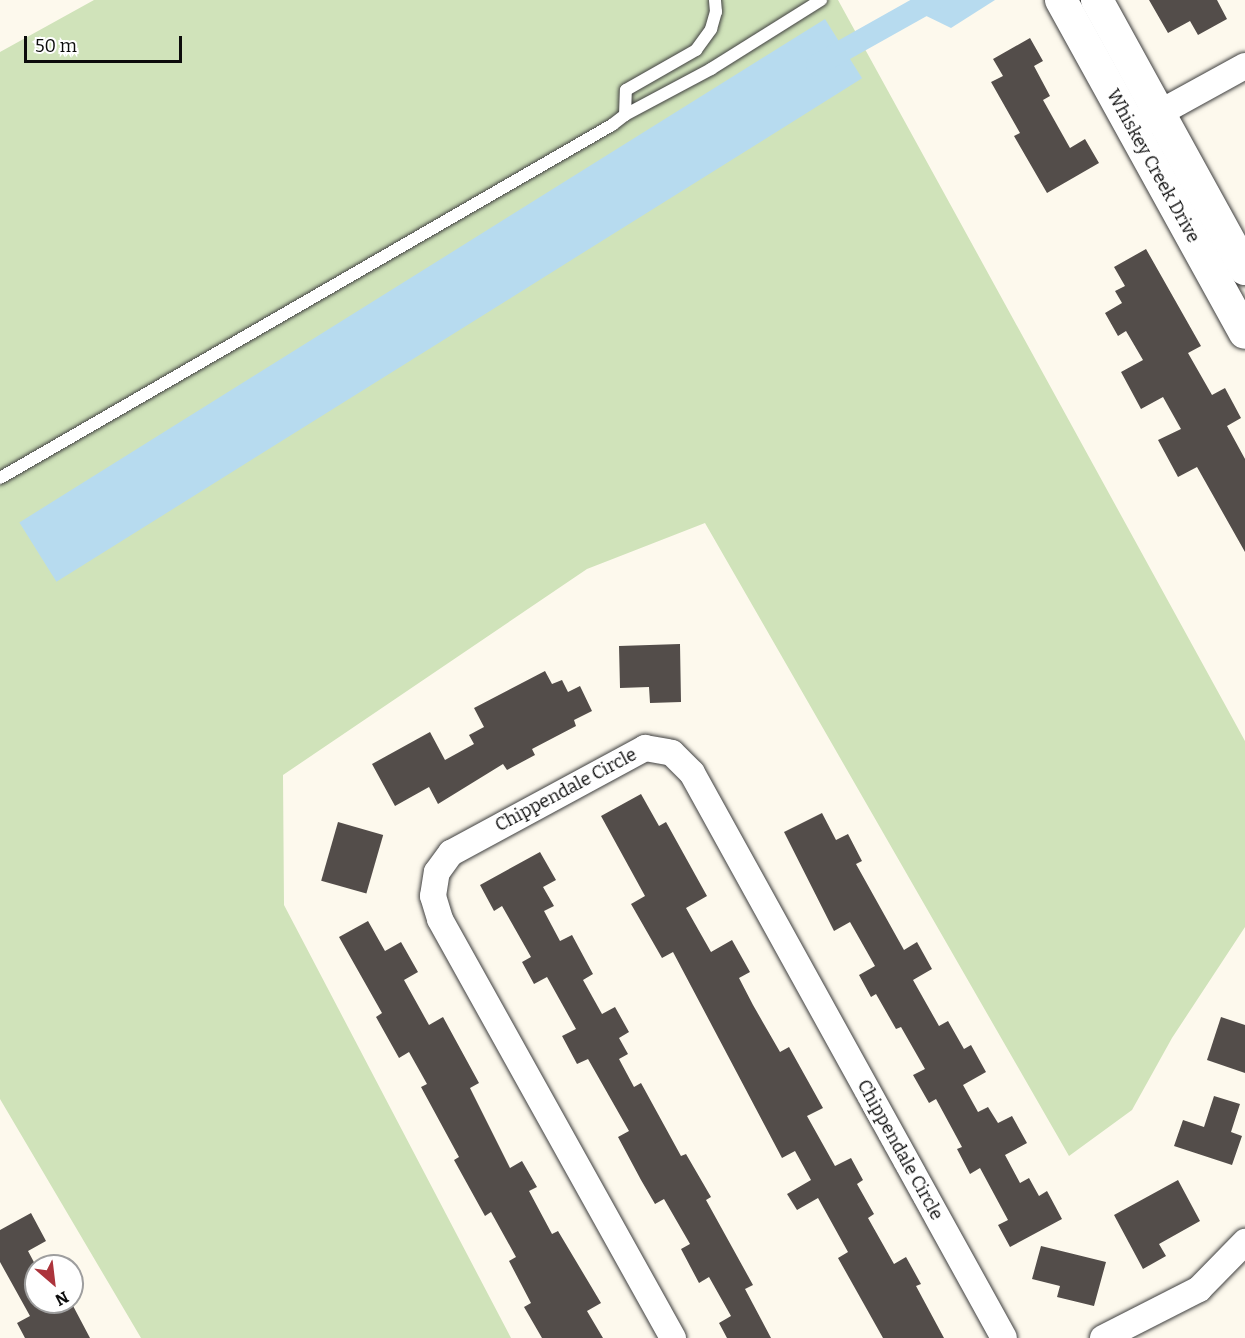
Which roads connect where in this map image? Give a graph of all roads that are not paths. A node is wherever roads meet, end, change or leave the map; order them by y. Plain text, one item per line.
1 (715, 0) edge
2 (821, 0) edge
3 (1061, 0) edge
4 (1097, 0) edge
5 (1245, 66) edge
6 (1160, 113) junction
7 (625, 115) junction
8 (1132, 129) junction
9 (1245, 269) edge
10 (1245, 333) edge
11 (0, 477) edge
12 (1245, 1242) edge
13 (673, 1338) edge
14 (1004, 1338) edge
15 (1102, 1338) edge

1 - 7 lane
2 - 7 lane
3 - 8 street, Whiskey Creek Drive
4 - 6 street, Whiskey Creek Drive
5 - 6 street
6 - 8 street
6 - 9 street, Whiskey Creek Drive
7 - 11 lane
8 - 10 street, Whiskey Creek Drive
12 - 15 street
13 - 14 street, Chippendale Circle

